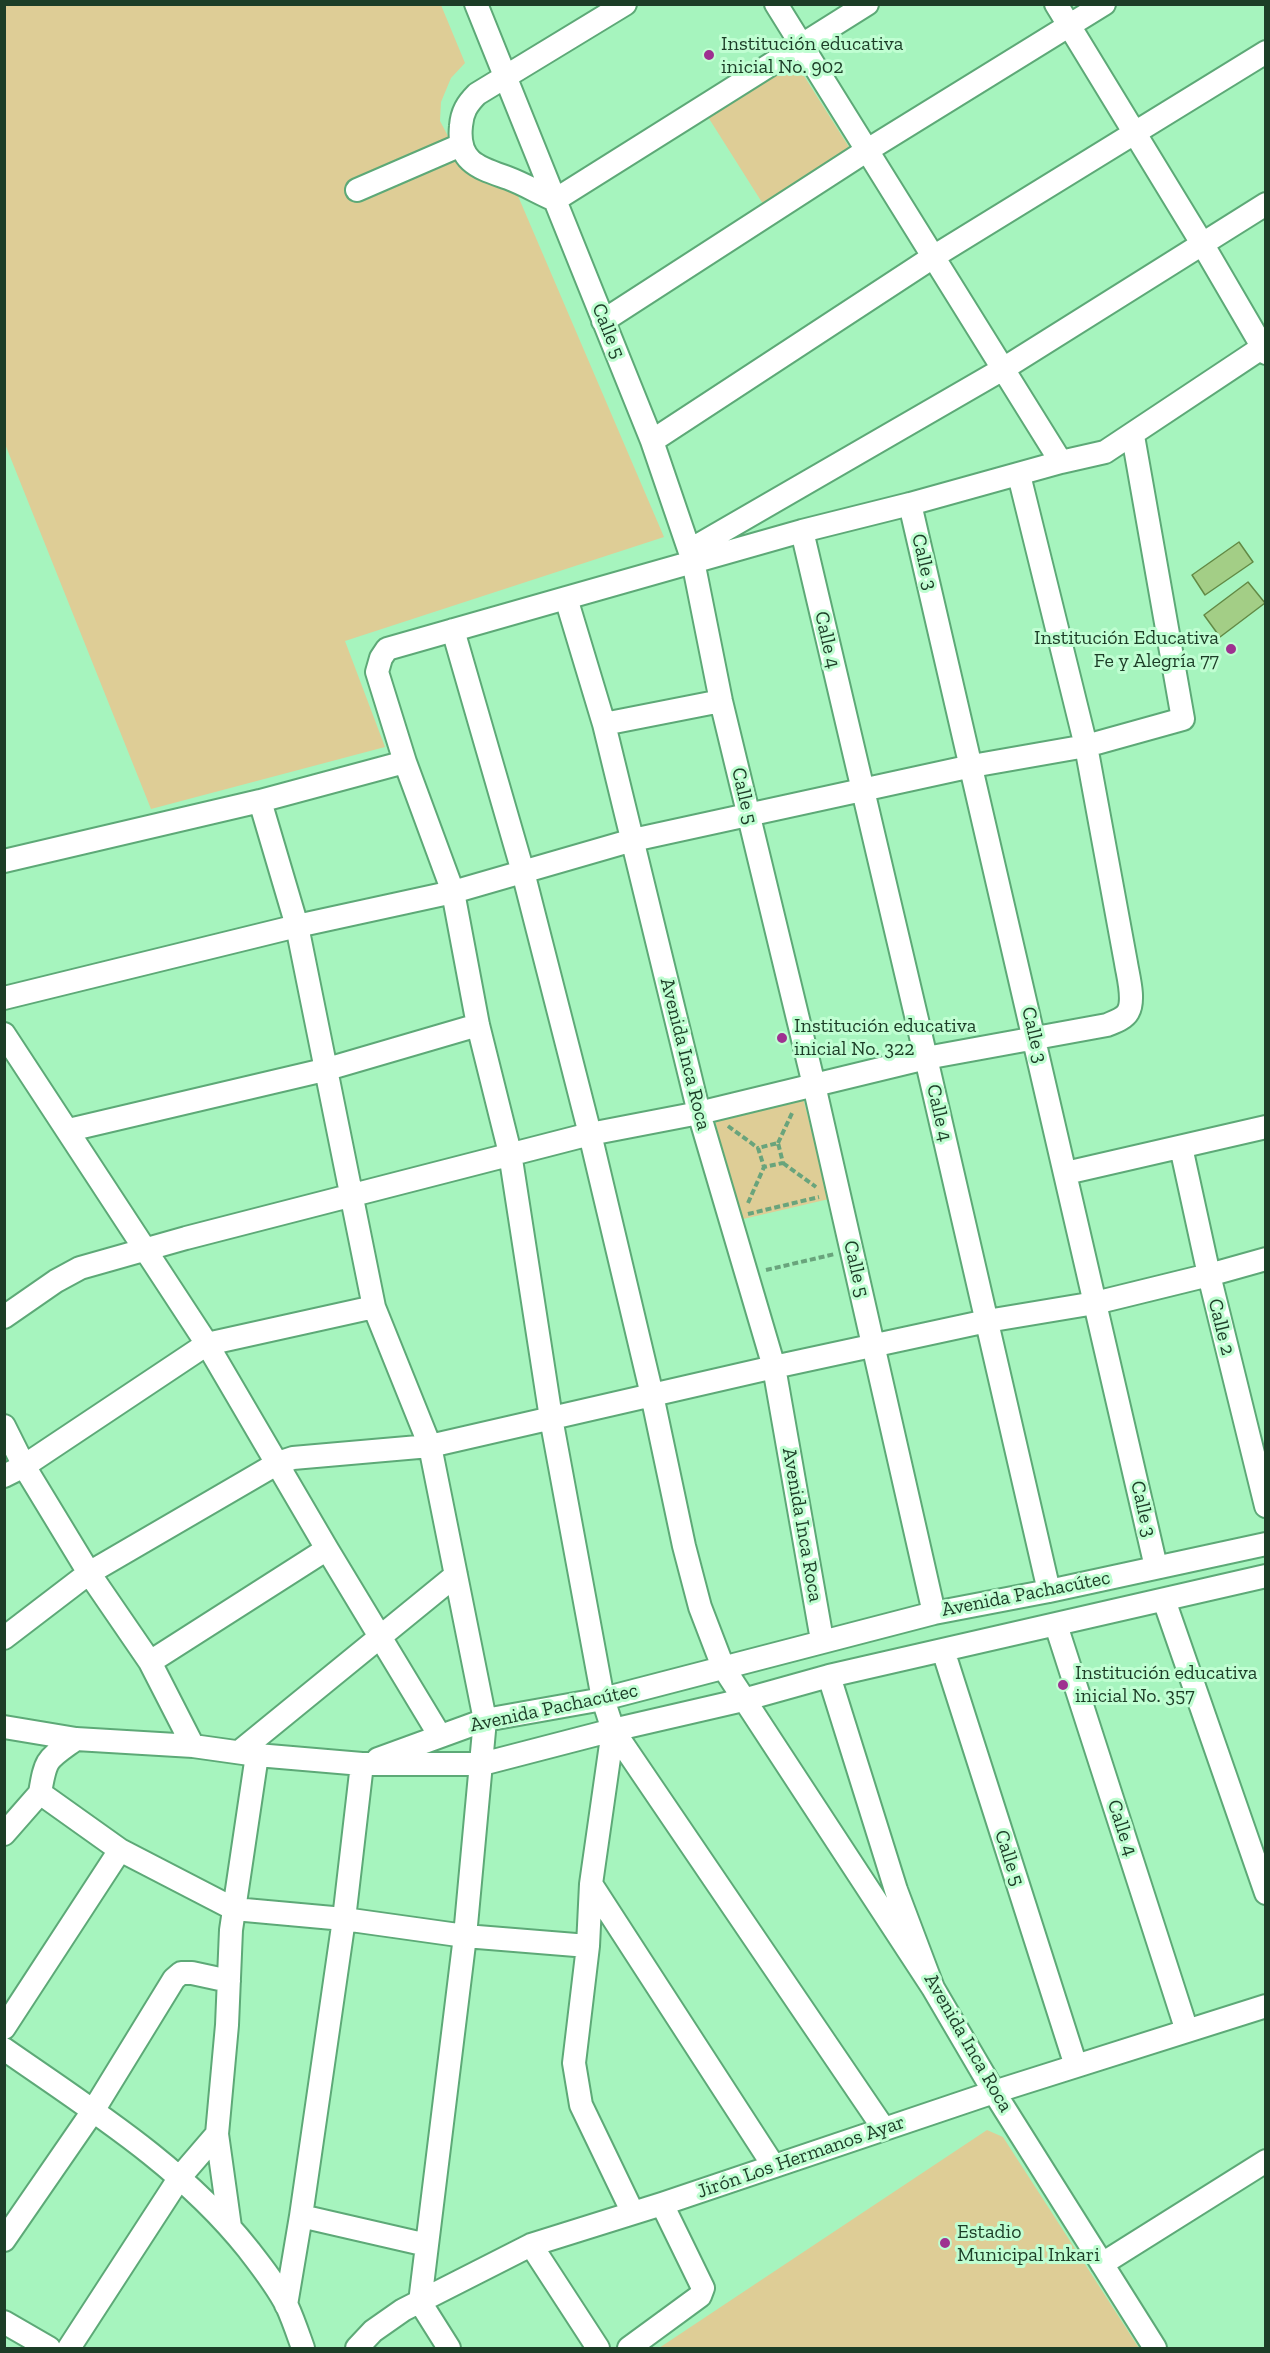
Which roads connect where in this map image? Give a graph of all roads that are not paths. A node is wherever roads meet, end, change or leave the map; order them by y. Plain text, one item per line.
1 (476, 4) edge
2 (625, 4) edge
3 (776, 4) edge
4 (867, 4) edge
5 (1056, 4) edge
6 (1104, 4) edge
7 (1069, 26) junction
8 (801, 46) junction
9 (1266, 52) edge
10 (506, 78) junction
11 (1135, 133) junction
12 (461, 145) junction
13 (866, 151) junction
14 (357, 190) dead end
15 (555, 200) junction
16 (1266, 204) edge
17 (1203, 245) junction
18 (933, 257) junction
19 (603, 321) junction
20 (1264, 349) edge
21 (1003, 369) junction
22 (1133, 436) junction
23 (652, 441) junction
24 (1061, 462) junction
25 (1019, 475) junction
26 (910, 504) junction
27 (802, 531) junction
28 (692, 556) junction
29 (566, 598) junction
30 (453, 630) junction
31 (722, 701) junction
32 (604, 724) junction
33 (1086, 746) junction
34 (405, 762) junction
35 (972, 766) junction
36 (863, 791) junction
37 (260, 801) junction
38 (748, 816) junction
39 (633, 840) junction
40 (4, 861) edge
41 (523, 872) junction
42 (453, 892) junction
43 (297, 926) junction
44 (4, 998) edge
45 (478, 1025) junction
46 (4, 1034) edge
47 (1034, 1036) junction
48 (926, 1058) junction
49 (324, 1070) junction
50 (814, 1085) junction
51 (699, 1113) junction
52 (1266, 1127) edge
53 (69, 1130) junction
54 (590, 1134) junction
55 (1181, 1147) junction
56 (510, 1153) junction
57 (1066, 1173) junction
58 (352, 1194) junction
59 (145, 1250) junction
60 (1266, 1258) edge
61 (1209, 1275) junction
62 (1095, 1303) junction
63 (374, 1307) junction
64 (4, 1317) edge
65 (987, 1321) junction
66 (207, 1344) junction
67 (874, 1347) junction
68 (774, 1367) junction
69 (652, 1395) junction
70 (551, 1418) junction
71 (4, 1426) edge
72 (430, 1446) junction
73 (278, 1463) junction
74 (14, 1471) edge
75 (1266, 1506) edge
76 (1266, 1544) edge
77 (327, 1549) junction
78 (1156, 1567) junction
79 (89, 1573) junction
80 (456, 1575) junction
81 (1266, 1576) edge
82 (1049, 1591) junction
83 (1164, 1600) junction
84 (934, 1612) junction
85 (1056, 1625) junction
86 (382, 1637) junction
87 (4, 1638) edge
88 (822, 1640) junction
89 (943, 1650) junction
90 (150, 1662) junction
91 (723, 1667) junction
92 (829, 1676) junction
93 (603, 1699) junction
94 (744, 1700) junction
95 (485, 1720) junction
96 (4, 1727) edge
97 (613, 1730) junction
98 (440, 1736) junction
99 (75, 1739) junction
100 (193, 1746) junction
101 (248, 1754) junction
102 (362, 1764) junction
103 (482, 1764) junction
104 (40, 1792) junction
105 (4, 1834) edge
106 (120, 1850) junction
107 (591, 1884) junction
108 (1266, 1893) edge
109 (234, 1909) junction
110 (344, 1919) junction
111 (465, 1936) junction
112 (588, 1946) junction
113 (229, 1981) junction
114 (933, 1988) junction
115 (1266, 2006) edge
116 (4, 2028) edge
117 (1187, 2031) junction
118 (4, 2049) edge
119 (1076, 2066) junction
120 (994, 2092) junction
121 (93, 2111) junction
122 (884, 2129) junction
123 (217, 2134) junction
124 (1266, 2162) edge
125 (773, 2165) junction
126 (180, 2177) junction
127 (662, 2204) junction
128 (632, 2211) junction
129 (301, 2217) junction
130 (230, 2227) junction
131 (4, 2240) edge
132 (531, 2244) junction
133 (427, 2245) junction
134 (1102, 2264) junction
135 (420, 2302) junction
136 (286, 2305) junction
137 (4, 2322) edge
138 (49, 2349) edge
139 (69, 2349) edge
140 (303, 2349) edge
141 (357, 2349) edge
142 (449, 2349) edge
143 (598, 2349) edge
144 (629, 2349) edge
145 (1155, 2349) edge

1 - 10 street, Calle 5
2 - 10 street
3 - 8 street
4 - 8 street
5 - 7 street
6 - 7 street
7 - 11 street
7 - 13 street
8 - 13 street
8 - 15 street
9 - 11 street
10 - 12 street
10 - 15 street, Calle 5
11 - 17 street
11 - 18 street
12 - 14 street
12 - 15 street
13 - 18 street
13 - 19 street
15 - 19 street, Calle 5
16 - 17 street
17 - 20 street
17 - 21 street
18 - 21 street
18 - 23 street
19 - 23 street, Calle 5
20 - 22 street
21 - 24 street
21 - 28 street
22 - 24 street
22 - 33 street
23 - 28 street, Calle 5
24 - 25 street
25 - 26 street
25 - 33 street
26 - 27 street
26 - 35 street, Calle 3
27 - 28 street
27 - 36 street, Calle 4
28 - 29 street
28 - 31 street, Calle 5
29 - 30 street
29 - 32 street, Avenida Inca Roca
30 - 34 street
30 - 41 street
31 - 32 street
31 - 38 street, Calle 5
32 - 39 street, Avenida Inca Roca
33 - 35 street
33 - 47 street
34 - 37 street
34 - 42 street
35 - 36 street
35 - 47 street, Calle 3
36 - 38 street
36 - 48 street, Calle 4
37 - 40 street
37 - 43 street
38 - 39 street
38 - 50 street, Calle 5
39 - 41 street
39 - 51 street, Avenida Inca Roca
41 - 42 street
41 - 54 street
42 - 43 street
42 - 45 street
43 - 44 street
43 - 49 street
45 - 49 street
45 - 56 street
46 - 53 street
47 - 48 street
47 - 57 street, Calle 3
48 - 50 street
48 - 65 street, Calle 4
49 - 53 street
49 - 58 street
50 - 51 street
50 - 67 street, Calle 5
51 - 54 street
51 - 68 street, Avenida Inca Roca
52 - 55 street
53 - 59 street
54 - 56 street
54 - 69 street
55 - 57 street
55 - 61 street, Calle 2
56 - 58 street
56 - 70 street
57 - 62 street, Calle 3
58 - 59 street
58 - 63 street
59 - 64 street
59 - 66 street
60 - 61 street
61 - 62 street
61 - 75 street, Calle 2
62 - 65 street
62 - 78 street, Calle 3
63 - 66 street
63 - 72 street
65 - 67 street
65 - 82 street, Calle 4
66 - 73 street
66 - 74 street
67 - 68 street
67 - 84 street, Calle 5
68 - 69 street
68 - 88 street, Avenida Inca Roca
69 - 70 street
69 - 91 street
70 - 72 street
70 - 93 street
71 - 74 street
72 - 73 street
72 - 80 street
73 - 77 street
73 - 79 street
74 - 79 street
76 - 78 street, Avenida Pachacútec
77 - 86 street
77 - 90 street
78 - 82 street, Avenida Pachacútec
79 - 87 street
79 - 90 street
80 - 86 street
80 - 95 street
81 - 83 street, Avenida Pachacútec
82 - 84 street, Avenida Pachacútec
83 - 85 street, Avenida Pachacútec
83 - 108 street
84 - 88 street, Avenida Pachacútec
85 - 89 street, Avenida Pachacútec
85 - 117 street, Calle 4
86 - 98 street
86 - 101 street
88 - 91 street, Avenida Pachacútec
89 - 92 street, Avenida Pachacútec
89 - 119 street, Calle 5
90 - 100 street
91 - 93 street, Avenida Pachacútec
91 - 94 street
92 - 94 street, Avenida Pachacútec
92 - 114 street, Avenida Inca Roca
93 - 95 street, Avenida Pachacútec
93 - 97 street
94 - 97 street, Avenida Pachacútec
94 - 114 street
95 - 98 street, Avenida Pachacútec
95 - 103 street
96 - 99 street
97 - 103 street, Avenida Pachacútec
97 - 107 street
97 - 122 street
98 - 102 street, Avenida Pachacútec
99 - 100 street
99 - 104 street
100 - 101 street
101 - 102 street
101 - 109 street
102 - 103 street, Avenida Pachacútec
102 - 110 street
103 - 111 street
104 - 105 street
104 - 106 street
106 - 109 street
106 - 116 street
107 - 112 street
107 - 125 street
109 - 110 street
109 - 113 street
110 - 111 street
110 - 129 street
111 - 112 street
111 - 133 street
112 - 128 street
113 - 121 street
113 - 123 street
114 - 120 street, Avenida Inca Roca
115 - 117 street, Jirón Los Hermanos Ayar
117 - 119 street, Jirón Los Hermanos Ayar
118 - 121 street
119 - 120 street, Jirón Los Hermanos Ayar
120 - 122 street, Jirón Los Hermanos Ayar
120 - 134 street, Avenida Inca Roca
121 - 126 street
121 - 131 street
122 - 125 street, Jirón Los Hermanos Ayar
123 - 126 street
123 - 130 street
124 - 134 street
125 - 127 street, Jirón Los Hermanos Ayar
126 - 130 street
126 - 139 street
127 - 128 street, Jirón Los Hermanos Ayar
127 - 144 street
128 - 132 street, Jirón Los Hermanos Ayar
129 - 133 street
129 - 136 street
130 - 136 street
132 - 135 street, Jirón Los Hermanos Ayar
132 - 143 street
133 - 135 street
134 - 145 street, Avenida Inca Roca
135 - 141 street, Jirón Los Hermanos Ayar
135 - 142 street
136 - 140 street
137 - 138 street

